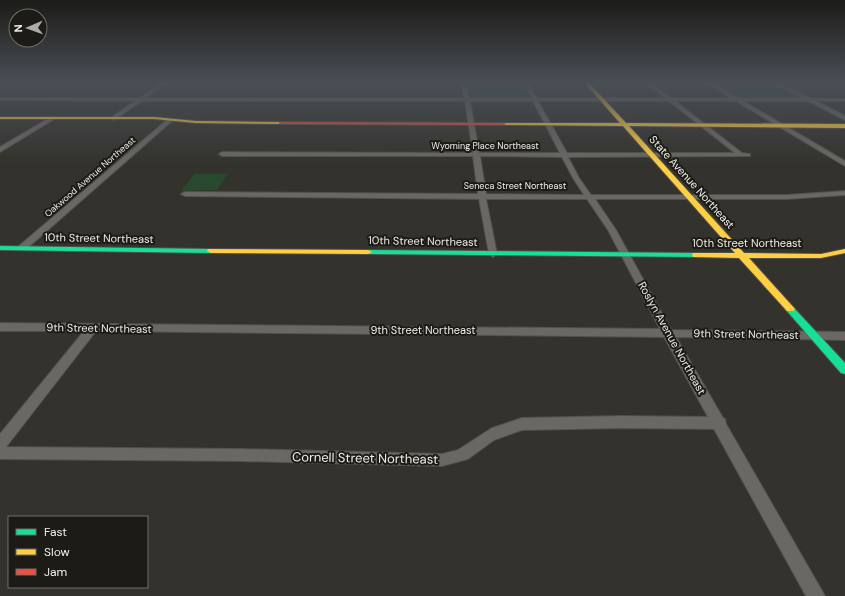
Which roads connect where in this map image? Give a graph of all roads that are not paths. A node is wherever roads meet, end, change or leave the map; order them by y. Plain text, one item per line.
1 (125, 110) edge
2 (469, 110) edge
3 (540, 110) edge
4 (611, 110) edge
5 (682, 110) edge
6 (752, 110) edge
7 (829, 110) edge
8 (0, 118) edge
9 (53, 118) junction
10 (114, 118) junction
11 (845, 118) edge
12 (170, 120) junction
13 (472, 124) junction
14 (549, 124) junction
15 (625, 124) junction
16 (701, 125) junction
17 (778, 126) junction
18 (845, 126) edge
19 (0, 150) edge
20 (222, 154) dead end
21 (475, 155) junction
22 (564, 155) junction
23 (652, 156) junction
24 (741, 156) junction
25 (748, 156) dead end
26 (845, 164) edge
27 (845, 193) edge
28 (184, 194) dead end
29 (482, 196) junction
30 (589, 197) junction
31 (690, 198) junction
32 (0, 248) edge
33 (22, 248) junction
34 (845, 251) edge
35 (493, 254) junction
36 (626, 254) junction
37 (742, 255) junction
38 (0, 327) edge
39 (92, 329) junction
40 (668, 333) junction
41 (814, 335) junction
42 (845, 336) edge
43 (845, 370) edge
44 (720, 423) junction
45 (0, 444) edge
46 (0, 453) edge
47 (816, 596) edge

1 - 10 street
2 - 13 street
3 - 14 street, Roslyn Avenue Northeast
4 - 15 street, State Avenue Northeast
5 - 16 street
6 - 17 street
7 - 11 street
8 - 9 street
9 - 10 street
9 - 19 street
10 - 12 street
12 - 13 street
12 - 33 street, Oakwood Avenue Northeast
13 - 14 street
13 - 21 street
14 - 15 street
14 - 22 street, Roslyn Avenue Northeast
15 - 16 street
15 - 23 street, State Avenue Northeast
16 - 17 street
16 - 24 street
17 - 18 street
17 - 26 street
20 - 21 street, Wyoming Place Northeast
21 - 22 street, Wyoming Place Northeast
21 - 29 street
22 - 23 street, Wyoming Place Northeast
22 - 30 street, Roslyn Avenue Northeast
23 - 24 street, Wyoming Place Northeast
23 - 31 street, State Avenue Northeast
24 - 25 street, Wyoming Place Northeast
27 - 31 street, Seneca Street Northeast
28 - 29 street, Seneca Street Northeast
29 - 30 street, Seneca Street Northeast
29 - 35 street
30 - 31 street, Seneca Street Northeast
30 - 36 street, Roslyn Avenue Northeast
31 - 37 street, State Avenue Northeast
32 - 33 street, 10th Street Northeast
33 - 35 street, 10th Street Northeast
34 - 37 street, 10th Street Northeast
35 - 36 street, 10th Street Northeast
36 - 37 street, 10th Street Northeast
36 - 40 street, Roslyn Avenue Northeast
37 - 41 street, State Avenue Northeast
38 - 39 street, 9th Street Northeast
39 - 40 street, 9th Street Northeast
39 - 45 street
40 - 41 street, 9th Street Northeast
40 - 44 street, Roslyn Avenue Northeast
41 - 42 street, 9th Street Northeast
41 - 43 street, State Avenue Northeast
44 - 46 street, Cornell Street Northeast
44 - 47 street, Roslyn Avenue Northeast

